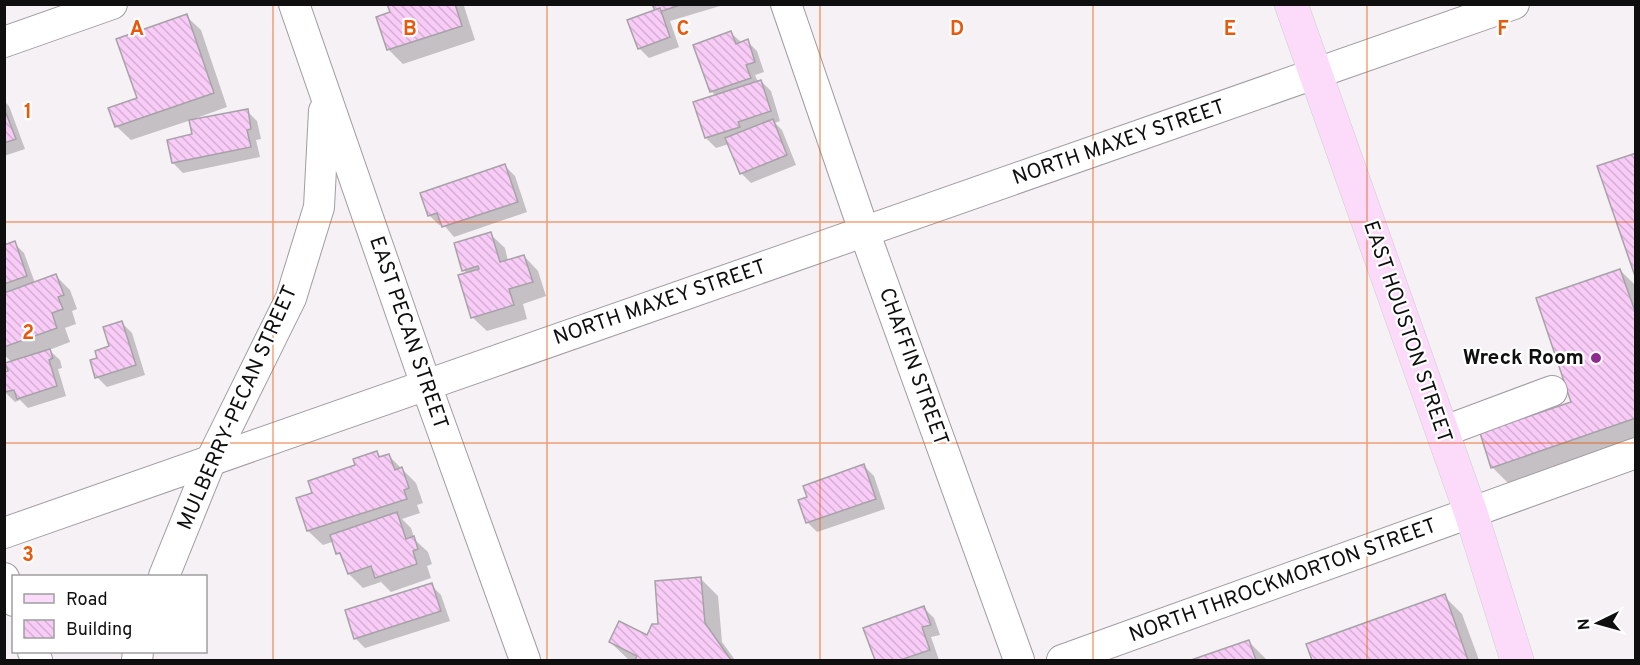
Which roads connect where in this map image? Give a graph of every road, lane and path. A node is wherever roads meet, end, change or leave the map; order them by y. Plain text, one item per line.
1 (112, 4) edge
2 (294, 4) edge
3 (786, 4) edge
4 (1291, 4) edge
5 (1514, 4) edge
6 (4, 42) edge
7 (1317, 74) junction
8 (325, 96) junction
9 (864, 231) junction
10 (426, 385) junction
11 (1552, 391) dead end
12 (1442, 432) junction
13 (1635, 453) edge
14 (211, 460) junction
15 (1471, 513) junction
16 (4, 533) edge
17 (164, 575) edge
18 (4, 578) edge
19 (12, 596) edge
20 (525, 660) edge
21 (1019, 660) edge
22 (1062, 660) edge
23 (1517, 660) edge

1 - 6 street
2 - 8 street, EAST PECAN STREET
3 - 9 street, CHAFFIN STREET
4 - 7 main road, EAST HOUSTON STREET
5 - 7 street, NORTH MAXEY STREET
7 - 9 street, NORTH MAXEY STREET
7 - 12 main road, EAST HOUSTON STREET
8 - 10 street, EAST PECAN STREET
8 - 14 street, MULBERRY-PECAN STREET
9 - 10 street, NORTH MAXEY STREET
9 - 21 street, CHAFFIN STREET
10 - 14 street, NORTH MAXEY STREET
10 - 20 street, EAST PECAN STREET
11 - 12 street
12 - 15 main road, EAST HOUSTON STREET
13 - 15 street, NORTH THROCKMORTON STREET
14 - 16 street, NORTH MAXEY STREET
14 - 17 street, MULBERRY-PECAN STREET
15 - 22 street, NORTH THROCKMORTON STREET
15 - 23 main road, EAST HOUSTON STREET
18 - 19 street

